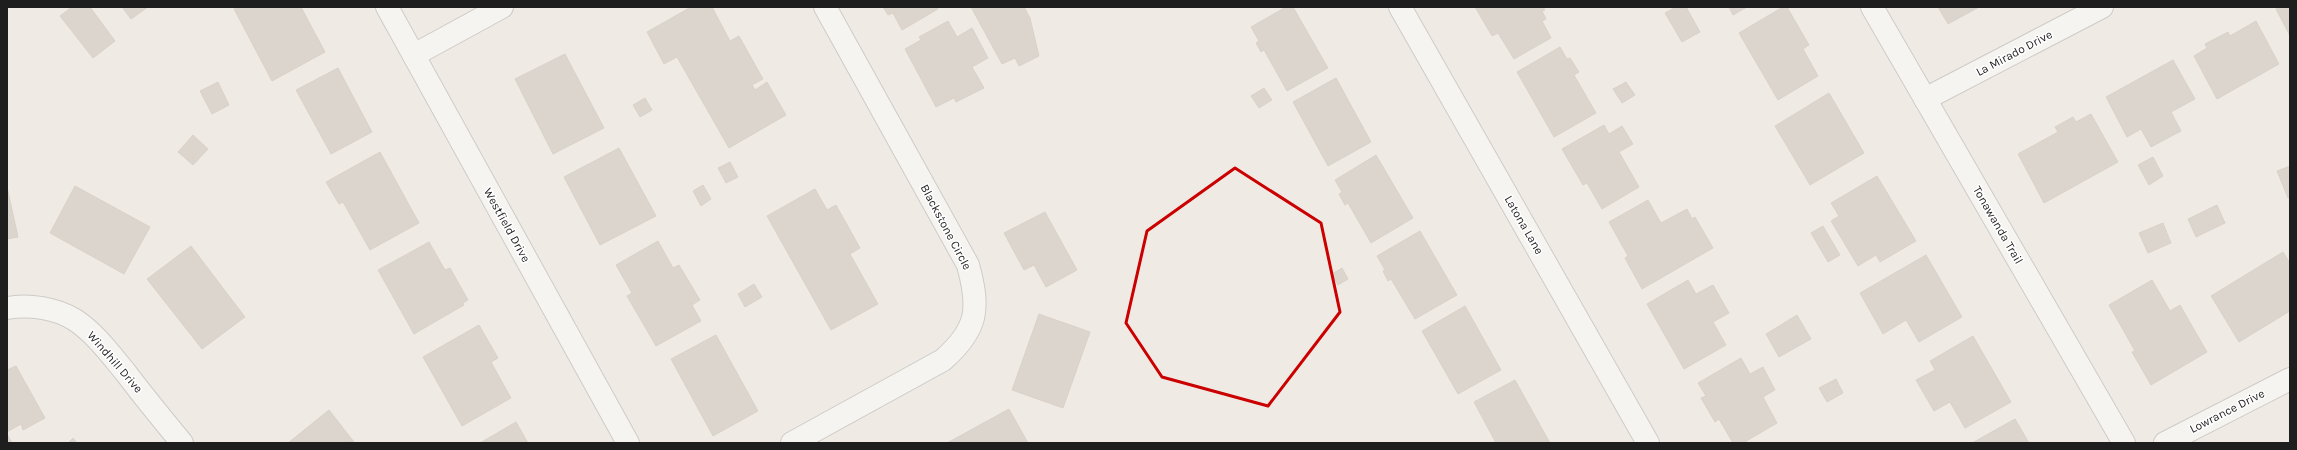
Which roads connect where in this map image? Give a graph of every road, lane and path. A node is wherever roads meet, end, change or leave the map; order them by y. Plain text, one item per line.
1 (387, 7) edge
2 (502, 7) edge
3 (825, 7) edge
4 (1400, 7) edge
5 (1872, 7) edge
6 (2102, 7) edge
7 (414, 55) junction
8 (1925, 99) junction
9 (7, 308) edge
10 (2290, 380) edge
11 (182, 443) edge
12 (628, 443) edge
13 (792, 443) edge
14 (1648, 443) edge
15 (2124, 443) edge
16 (2165, 443) edge

1 - 7 street, Westfield Drive
2 - 7 street
3 - 13 street, Blackstone Circle
4 - 14 street, Latona Lane
5 - 8 street, Tonawanda Trail
6 - 8 street, La Mirado Drive
7 - 12 street, Westfield Drive
8 - 15 street, Tonawanda Trail
9 - 11 street, Windhill Drive
10 - 16 street, Lowrance Drive

